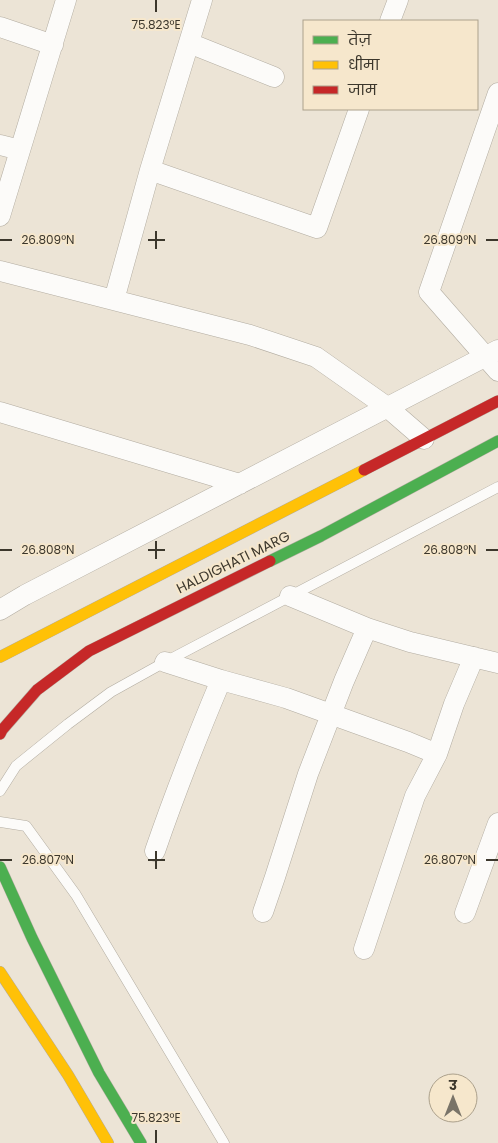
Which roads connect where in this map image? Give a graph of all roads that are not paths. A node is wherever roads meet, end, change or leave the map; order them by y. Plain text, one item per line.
1 (66, 0) edge
2 (202, 0) edge
3 (398, 0) edge
4 (390, 20) edge
5 (0, 28) edge
6 (189, 42) junction
7 (53, 45) junction
8 (274, 77) dead end
9 (498, 93) edge
10 (359, 110) edge
11 (0, 145) edge
12 (20, 150) junction
13 (150, 170) junction
14 (0, 216) edge
15 (0, 271) edge
16 (114, 300) junction
17 (494, 359) edge
18 (498, 401) edge
19 (387, 407) junction
20 (0, 412) edge
21 (424, 439) junction
22 (498, 441) edge
23 (240, 484) junction
24 (498, 487) edge
25 (290, 596) junction
26 (0, 610) edge
27 (367, 628) junction
28 (0, 657) edge
29 (474, 657) junction
30 (164, 662) junction
31 (498, 664) edge
32 (221, 680) junction
33 (331, 714) junction
34 (0, 734) edge
35 (437, 754) junction
36 (0, 791) edge
37 (0, 822) edge
38 (498, 823) edge
39 (155, 851) dead end
40 (0, 867) edge
41 (263, 912) dead end
42 (465, 913) dead end
43 (364, 949) dead end
44 (0, 972) edge
45 (102, 1141) edge
46 (141, 1143) edge
47 (224, 1143) edge

1 - 7 street
2 - 6 street
3 - 4 street
5 - 7 street
6 - 8 street
6 - 13 street
7 - 12 street
9 - 17 street
10 - 13 street
11 - 12 street
12 - 14 street
13 - 16 street
15 - 16 street
16 - 19 street
17 - 19 street
18 - 21 street, HALDIGHATI MARG
19 - 21 street
19 - 23 street
20 - 23 street
21 - 28 street, HALDIGHATI MARG
22 - 34 street, HALDIGHATI MARG
23 - 26 street
24 - 25 lane
25 - 27 street
25 - 30 lane
27 - 29 street
27 - 33 street
29 - 31 street
29 - 35 street
30 - 32 street
30 - 36 lane
32 - 33 street
32 - 39 street
33 - 35 street
33 - 41 street
35 - 43 street
37 - 47 lane
38 - 42 street
40 - 46 street
44 - 45 street

